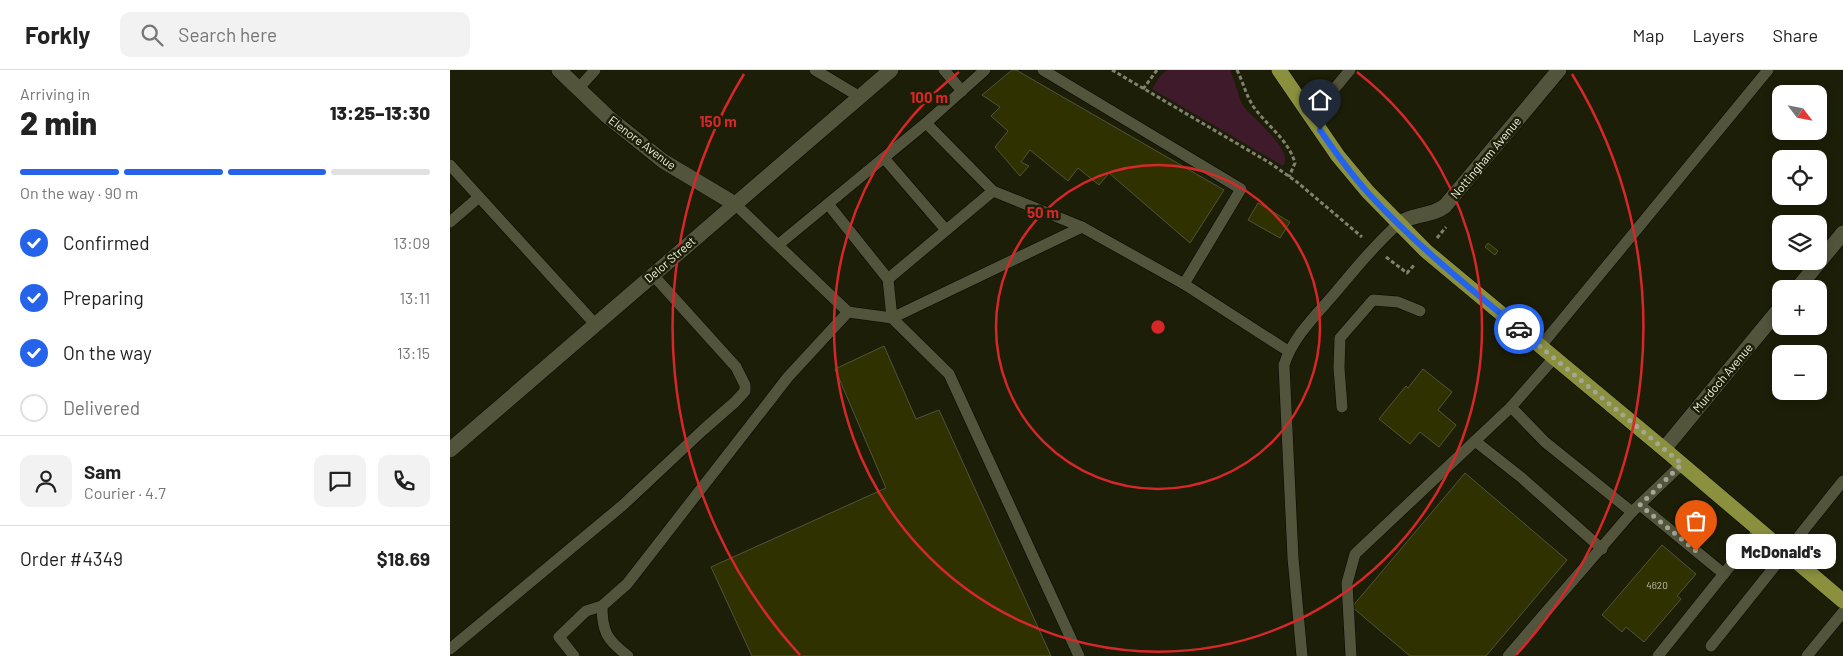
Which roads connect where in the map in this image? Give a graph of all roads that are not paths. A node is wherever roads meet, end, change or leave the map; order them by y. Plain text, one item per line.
1 (559, 70) edge
2 (595, 70) edge
3 (815, 70) edge
4 (891, 70) edge
5 (944, 70) edge
6 (985, 70) edge
7 (1043, 70) edge
8 (1279, 70) edge
9 (1350, 70) edge
10 (1559, 70) edge
11 (1768, 70) edge
12 (578, 89) junction
13 (962, 91) junction
14 (860, 97) junction
15 (1311, 118) junction
16 (926, 123) junction
17 (884, 158) junction
18 (450, 165) edge
19 (994, 191) junction
20 (478, 197) junction
21 (735, 204) junction
22 (828, 204) junction
23 (450, 222) edge
24 (1398, 224) junction
25 (1082, 227) junction
26 (946, 230) junction
27 (1843, 233) edge
28 (778, 245) junction
29 (652, 275) junction
30 (888, 279) junction
31 (1804, 280) edge
32 (1184, 284) junction
33 (1420, 311) dead end
34 (848, 312) junction
35 (892, 318) junction
36 (1772, 318) edge
37 (595, 324) junction
38 (1540, 347) junction
39 (1288, 351) junction
40 (1554, 358) junction
41 (1342, 407) dead end
42 (1511, 407) junction
43 (1475, 441) junction
44 (1664, 449) junction
45 (450, 450) edge
46 (1682, 464) junction
47 (1843, 481) edge
48 (1636, 508) junction
49 (1759, 530) junction
50 (1602, 549) junction
51 (1785, 553) junction
52 (1724, 574) junction
53 (1843, 602) edge
54 (602, 606) junction
55 (1843, 612) edge
56 (1711, 646) dead end
57 (450, 649) edge
58 (1512, 652) edge
59 (574, 656) edge
60 (628, 656) edge
61 (1079, 656) edge
62 (1302, 656) edge
63 (1351, 656) edge
64 (1524, 656) edge
65 (1658, 656) edge
66 (1807, 656) edge

1 - 12 street, Elenore Avenue
2 - 12 lane
3 - 14 lane
4 - 14 street, Delor Street
5 - 13 lane
6 - 13 lane
7 - 32 lane
8 - 15 main road
9 - 15 lane
10 - 24 street, Nottingham Avenue
11 - 38 lane
12 - 21 street, Elenore Avenue
13 - 16 lane
14 - 21 street, Delor Street
15 - 24 main road
16 - 17 lane
16 - 19 lane
17 - 22 lane
17 - 26 lane
18 - 20 lane
19 - 25 lane
19 - 26 lane
20 - 23 lane
20 - 37 lane
21 - 28 lane
21 - 29 street, Delor Street
22 - 28 lane
22 - 30 lane
24 - 38 main road
24 - 39 lane
25 - 32 lane
25 - 35 lane
26 - 30 lane
27 - 31 street
28 - 34 lane
29 - 37 street, Delor Street
29 - 57 lane
30 - 35 lane
32 - 39 lane
33 - 41 lane
34 - 35 lane
34 - 54 lane
35 - 61 lane
36 - 44 street, Murdoch Avenue
37 - 45 street, Delor Street
38 - 40 main road
39 - 62 lane
40 - 42 lane
40 - 44 main road
42 - 43 lane
42 - 48 lane
43 - 50 lane
43 - 63 lane
44 - 46 main road
46 - 48 lane
46 - 49 main road
47 - 51 lane
48 - 50 lane
48 - 52 lane
49 - 51 main road
49 - 52 lane
50 - 58 lane
51 - 53 main road
51 - 56 lane
52 - 65 lane
54 - 59 lane
54 - 60 lane
55 - 66 lane
58 - 64 lane

